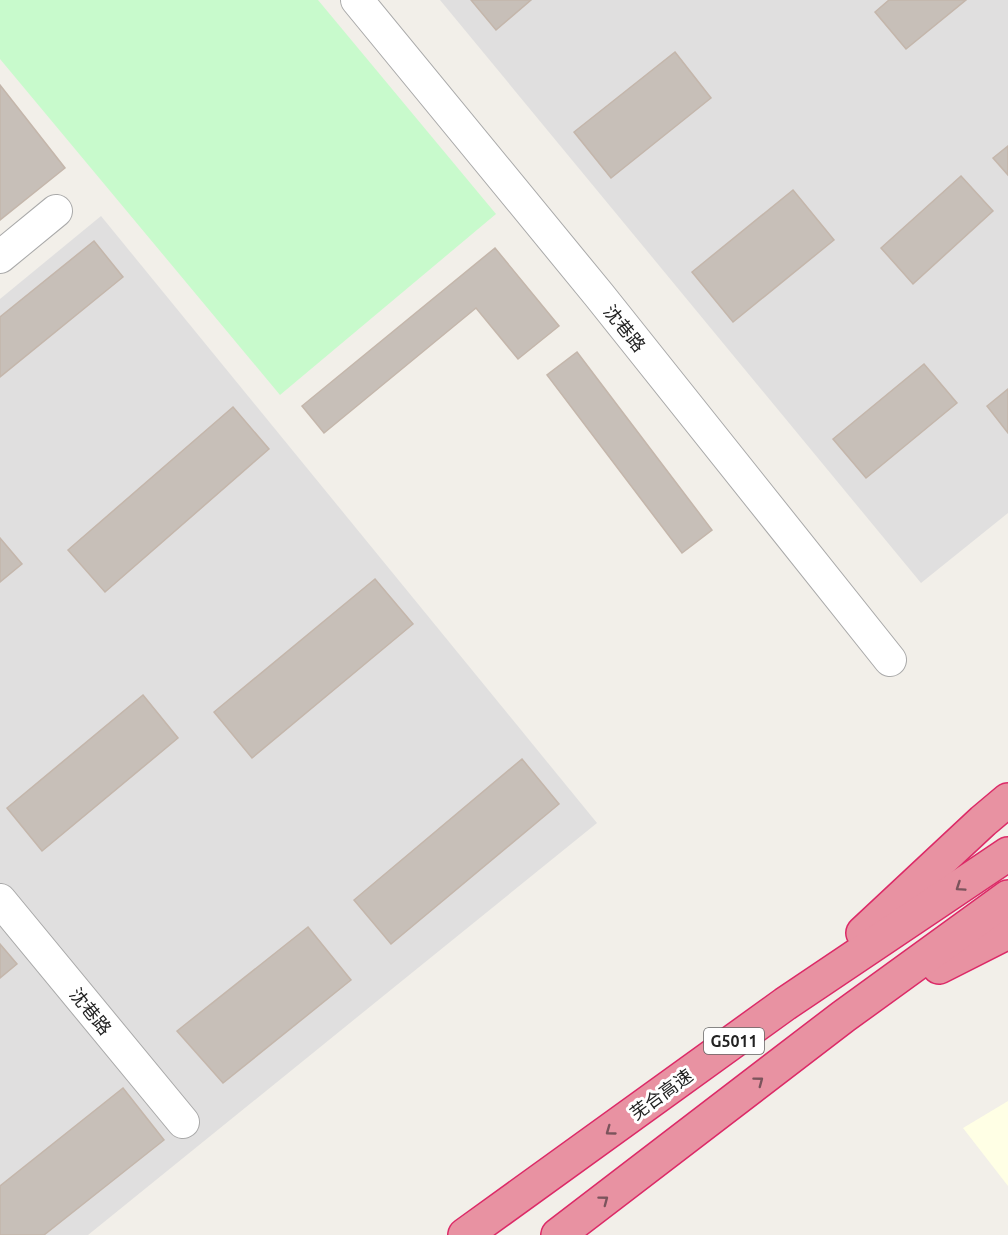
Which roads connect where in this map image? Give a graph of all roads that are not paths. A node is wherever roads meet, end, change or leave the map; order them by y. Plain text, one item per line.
1 (357, 0) edge
2 (56, 211) dead end
3 (0, 257) edge
4 (890, 660) dead end
5 (1008, 801) edge
6 (1008, 854) edge
7 (1008, 897) edge
8 (0, 900) edge
9 (1008, 932) edge
10 (785, 1005) junction
11 (844, 1017) junction
12 (183, 1122) dead end
13 (465, 1235) edge
14 (558, 1235) edge

1 - 4 street, 沈巷路
2 - 3 street
5 - 10 highway
6 -> 10 highway, 芜合高速 / G5011
7 - 11 highway, G5011
8 - 12 street, 沈巷路
9 - 11 highway
10 -> 13 highway, 芜合高速 / G5011
14 -> 11 highway, G5011

